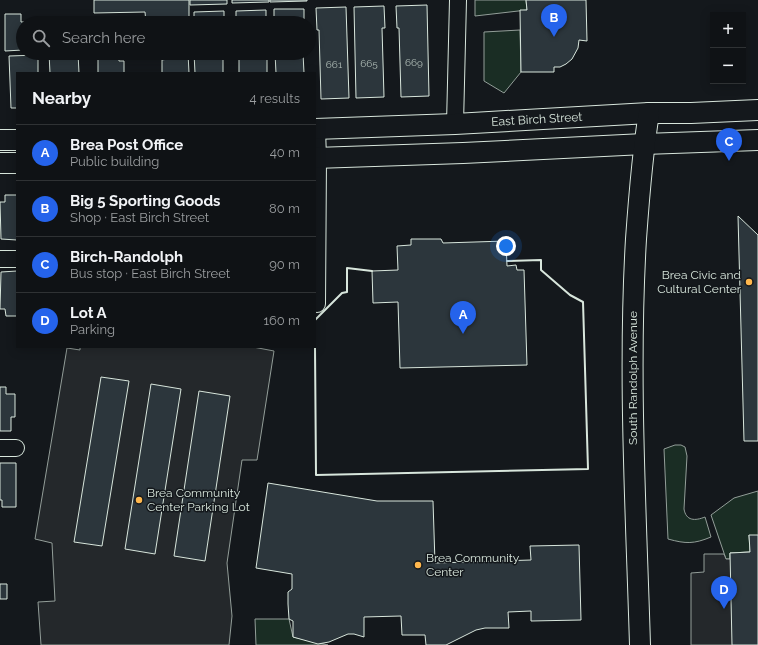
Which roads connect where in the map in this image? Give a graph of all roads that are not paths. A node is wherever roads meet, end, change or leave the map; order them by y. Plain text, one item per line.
1 (458, 0) edge
2 (758, 110) edge
3 (649, 113) junction
4 (455, 124) junction
5 (316, 129) edge
6 (0, 140) edge
7 (16, 140) edge
8 (644, 144) junction
9 (754, 144) edge
10 (317, 158) edge
11 (0, 163) edge
12 (16, 163) edge
13 (0, 259) edge
14 (16, 259) edge
15 (317, 304) dead end
16 (0, 448) edge
17 (16, 448) dead end
18 (640, 645) edge

1 - 4 street
2 - 3 street, East Birch Street
3 - 4 street, East Birch Street
3 - 8 street, South Randolph Avenue
4 - 5 street, East Birch Street
5 - 10 street
6 - 7 street
8 - 9 street
8 - 10 street
8 - 18 street, South Randolph Avenue
10 - 15 street
11 - 12 street
13 - 14 street
16 - 17 street

